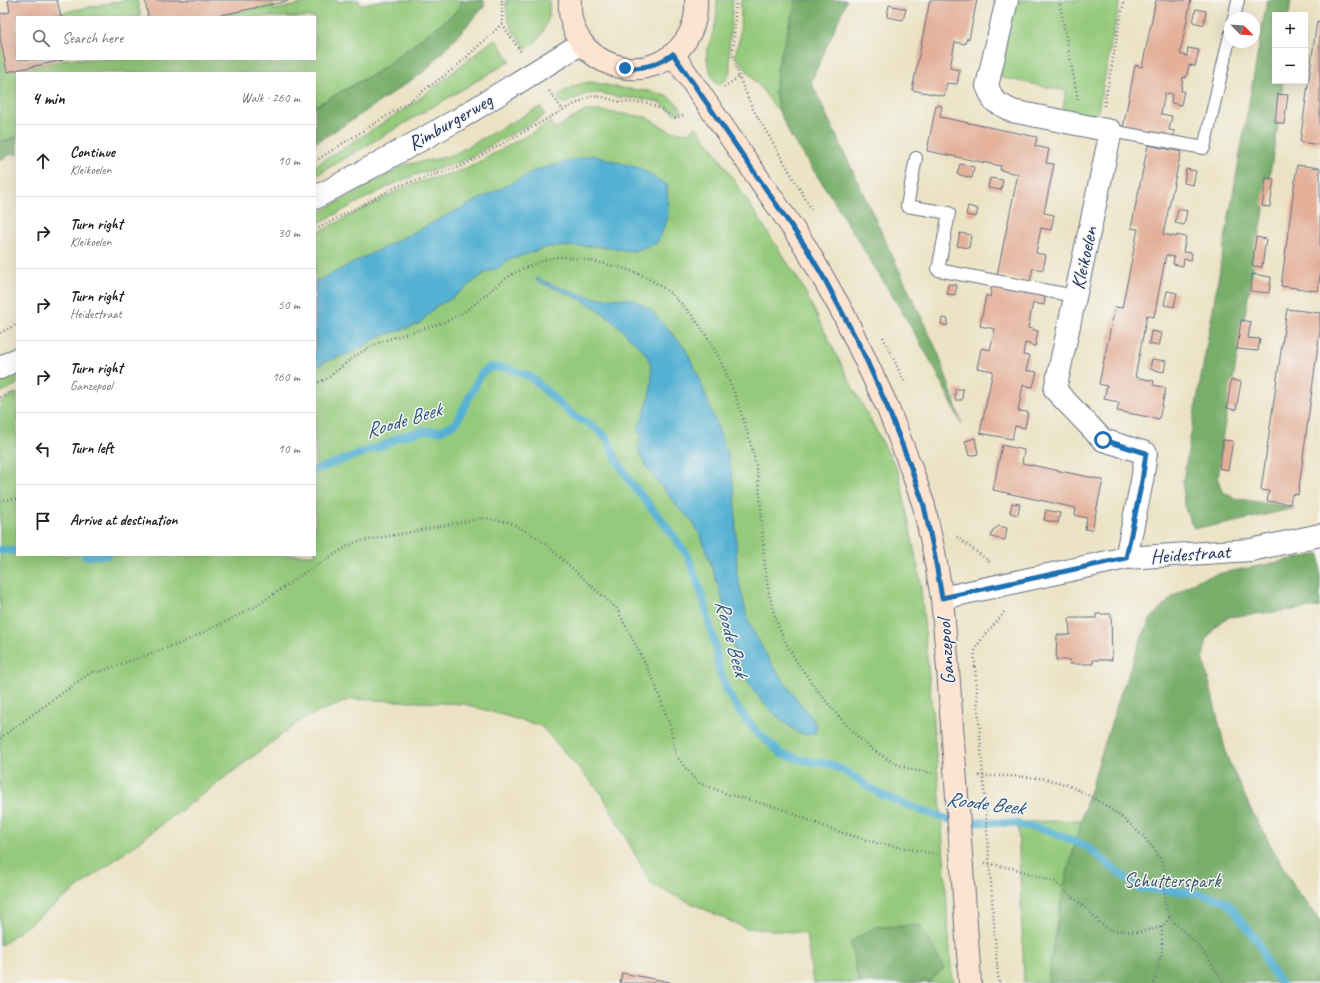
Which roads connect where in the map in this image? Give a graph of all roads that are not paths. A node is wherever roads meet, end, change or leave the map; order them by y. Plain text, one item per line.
1 (570, 0) edge
2 (696, 0) edge
3 (1007, 0) edge
4 (1238, 0) edge
5 (1235, 12) edge
6 (582, 43) junction
7 (1227, 48) edge
8 (673, 54) junction
9 (1098, 129) junction
10 (916, 158) dead end
11 (316, 197) edge
12 (1075, 296) junction
13 (16, 360) edge
14 (0, 368) edge
15 (1320, 535) edge
16 (1126, 558) junction
17 (942, 598) junction
18 (970, 975) edge

1 - 6 main road
2 - 8 main road
3 - 9 street
4 - 5 lane
6 - 8 main road
6 - 11 street, Rimburgerweg
7 - 9 lane
8 - 17 main road, Ganzepool
9 - 12 street, Kleikoelen
10 - 12 lane
12 - 16 street, Kleikoelen
13 - 14 street
15 - 16 street, Heidestraat
16 - 17 street, Heidestraat
17 - 18 main road, Ganzepool, bridge

